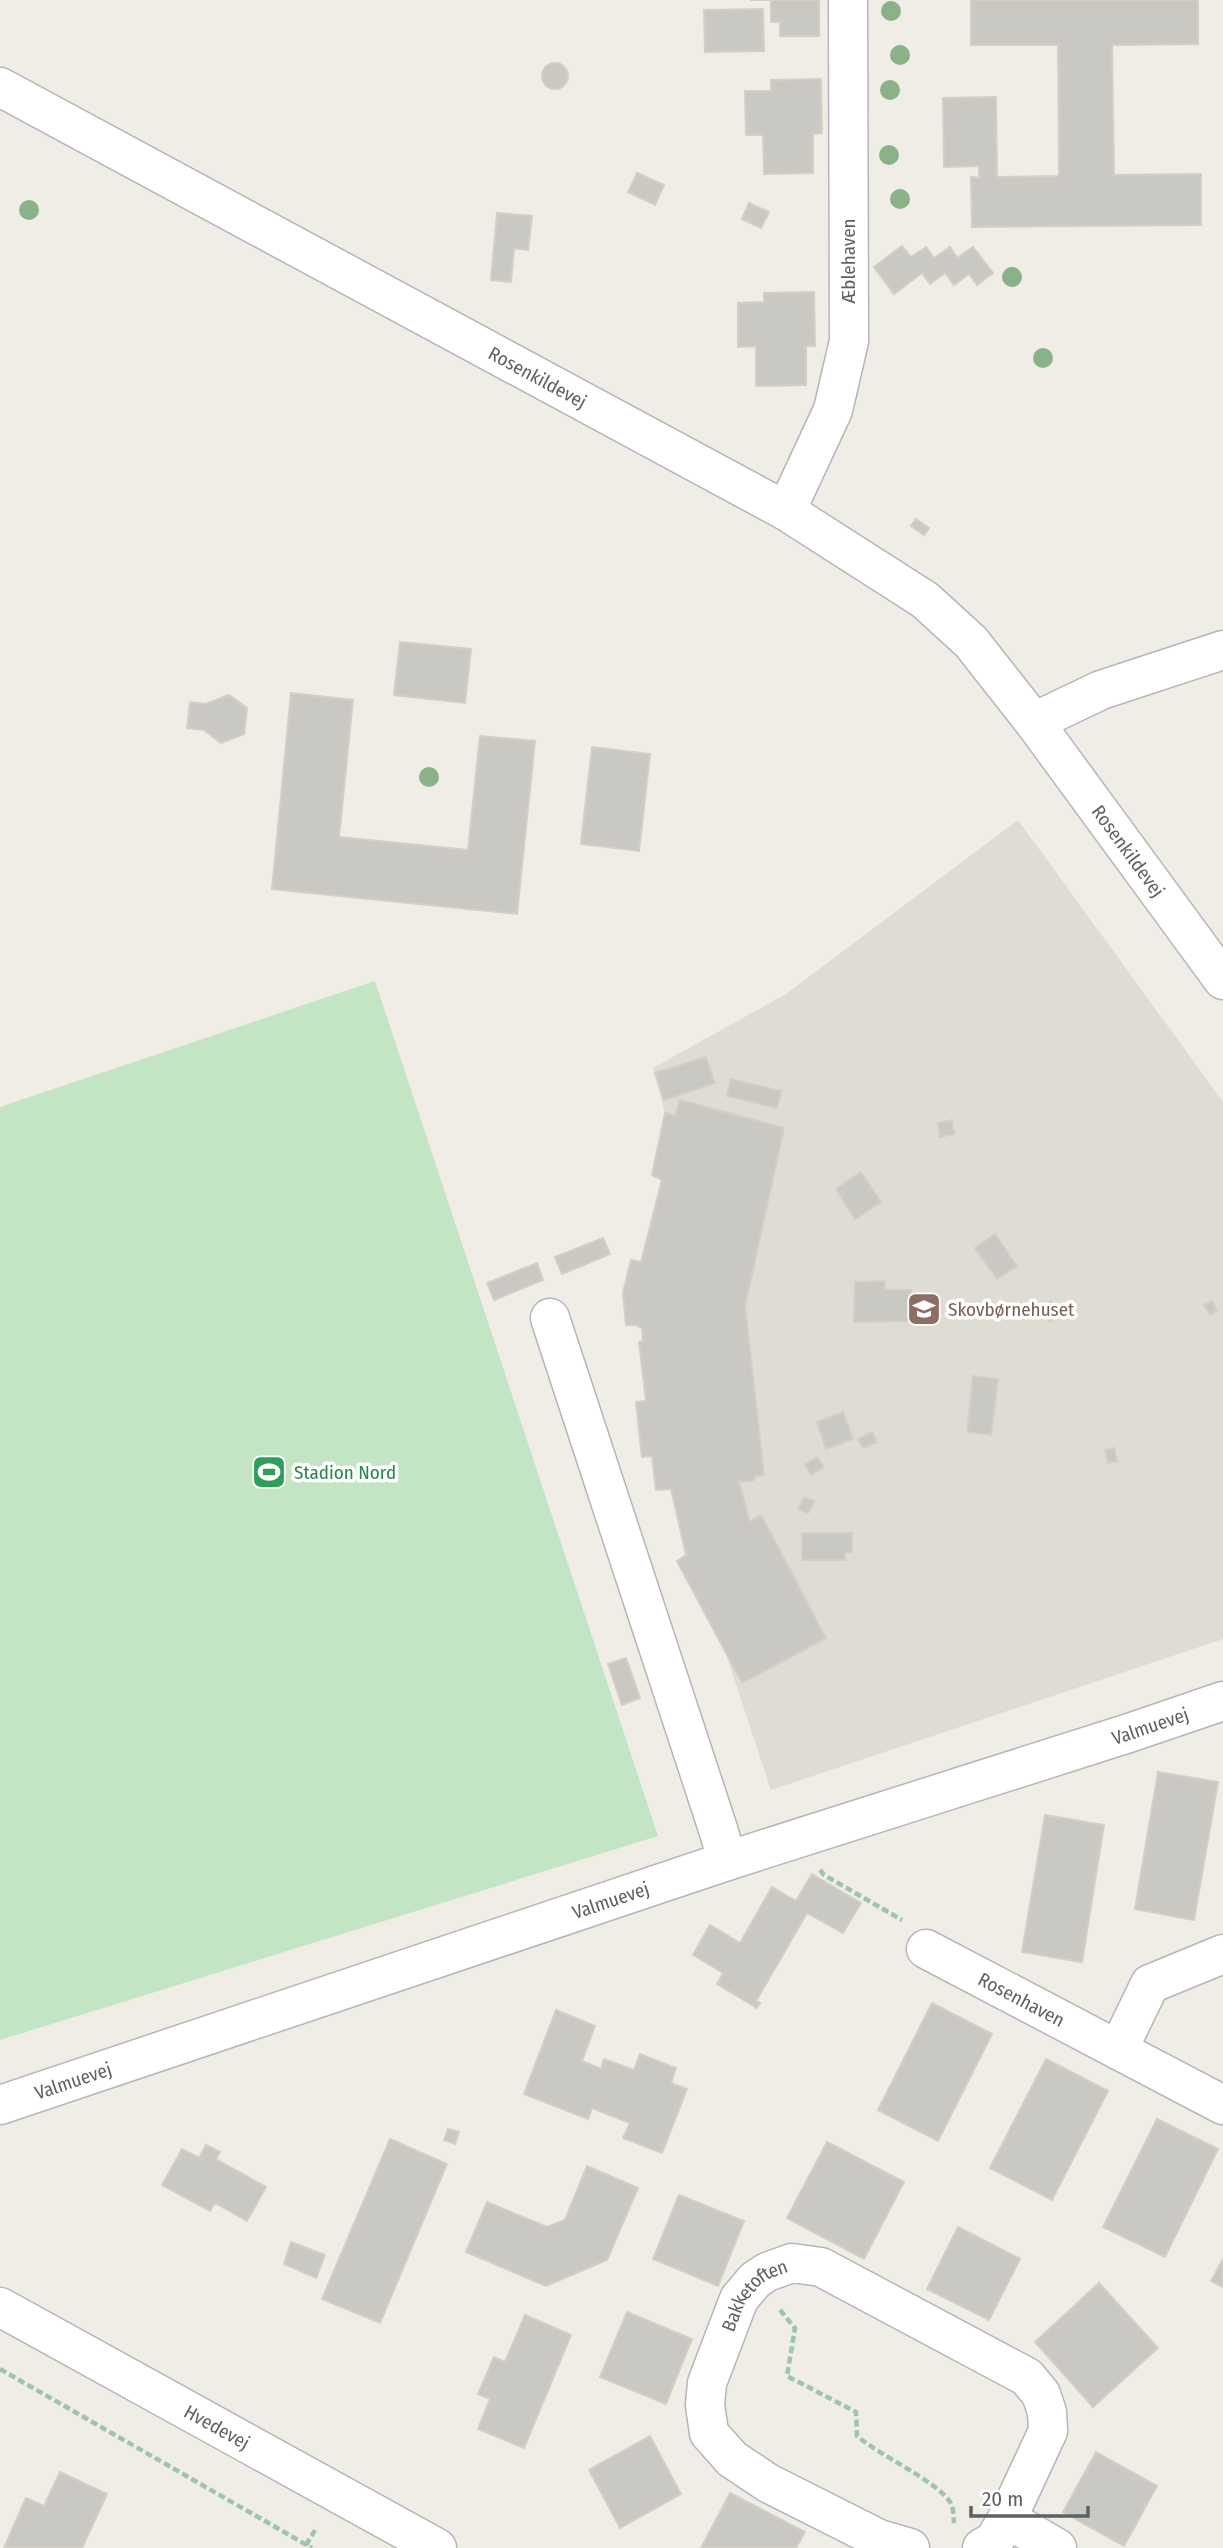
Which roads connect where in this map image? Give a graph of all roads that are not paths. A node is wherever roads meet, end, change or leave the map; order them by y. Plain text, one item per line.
1 (848, 0) edge
2 (0, 87) edge
3 (786, 511) junction
4 (1223, 650) edge
5 (1034, 722) junction
6 (1223, 980) edge
7 (550, 1318) dead end
8 (1223, 1701) edge
9 (727, 1861) junction
10 (926, 1949) road end
11 (1223, 1954) edge
12 (1118, 2050) junction
13 (0, 2105) edge
14 (1223, 2105) edge
15 (0, 2307) edge
16 (1007, 2519) junction
17 (968, 2537) edge
18 (437, 2548) edge
19 (910, 2548) edge
20 (1057, 2548) edge

1 - 3 street, Æblehaven
2 - 3 street, Rosenkildevej
3 - 5 street, Rosenkildevej
4 - 5 street
5 - 6 street, Rosenkildevej
7 - 9 street
8 - 9 street, Valmuevej
9 - 13 street, Valmuevej
10 - 12 street, Rosenhaven
11 - 12 street
12 - 14 street, Rosenhaven
15 - 18 street, Hvedevej
16 - 17 street, Bakketoften
16 - 19 street, Bakketoften
16 - 20 street

